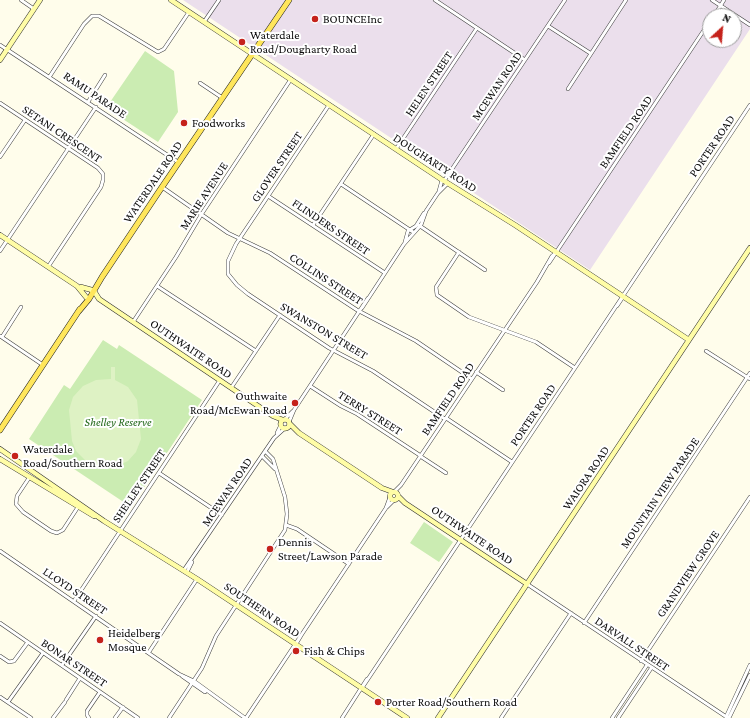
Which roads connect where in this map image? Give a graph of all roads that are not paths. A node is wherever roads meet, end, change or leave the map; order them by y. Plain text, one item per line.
1 (21, 0) edge
2 (40, 0) edge
3 (171, 0) edge
4 (219, 0) edge
5 (289, 0) edge
6 (434, 0) edge
7 (565, 0) edge
8 (626, 0) edge
9 (712, 0) edge
10 (724, 0) edge
11 (720, 6) junction
12 (34, 9) junction
13 (189, 12) junction
14 (204, 22) junction
15 (750, 25) edge
16 (548, 26) junction
17 (477, 28) junction
18 (702, 33) edge
19 (0, 44) edge
20 (8, 49) junction
21 (252, 53) junction
22 (590, 53) junction
23 (0, 60) edge
24 (525, 60) junction
25 (104, 75) dead end
26 (50, 76) junction
27 (291, 79) junction
28 (200, 83) dead end
29 (568, 89) dead end
30 (221, 97) junction
31 (88, 102) junction
32 (0, 103) edge
33 (329, 104) junction
34 (750, 105) edge
35 (96, 107) junction
36 (26, 120) junction
37 (374, 134) junction
38 (68, 148) junction
39 (396, 149) junction
40 (0, 158) edge
41 (178, 162) junction
42 (444, 182) junction
43 (340, 184) junction
44 (161, 188) junction
45 (438, 193) junction
46 (268, 196) junction
47 (201, 215) junction
48 (418, 225) junction
49 (313, 226) junction
50 (409, 230) junction
51 (413, 232) junction
52 (0, 235) edge
53 (239, 239) junction
54 (7, 240) junction
55 (404, 244) junction
56 (750, 248) edge
57 (0, 251) edge
58 (459, 252) junction
59 (556, 252) junction
60 (48, 267) junction
61 (485, 270) dead end
62 (385, 273) junction
63 (78, 286) junction
64 (157, 286) junction
65 (93, 290) junction
66 (623, 297) junction
67 (88, 298) junction
68 (99, 299) junction
69 (20, 307) dead end
70 (359, 312) junction
71 (280, 315) junction
72 (133, 322) junction
73 (505, 330) junction
74 (1, 336) edge
75 (689, 340) junction
76 (334, 350) junction
77 (256, 351) junction
78 (706, 351) dead end
79 (43, 365) junction
80 (575, 368) junction
81 (476, 372) junction
82 (750, 373) edge
83 (749, 378) edge
84 (472, 379) junction
85 (220, 380) junction
86 (310, 386) junction
87 (232, 388) junction
88 (503, 390) dead end
89 (446, 419) junction
90 (285, 424) junction
91 (0, 430) edge
92 (0, 449) edge
93 (265, 451) junction
94 (262, 456) junction
95 (421, 456) junction
96 (0, 459) edge
97 (512, 462) junction
98 (276, 470) junction
99 (159, 473) junction
100 (446, 473) dead end
101 (29, 478) junction
102 (394, 496) junction
103 (750, 497) edge
104 (78, 507) junction
105 (222, 515) junction
106 (104, 521) junction
107 (286, 525) junction
108 (120, 531) junction
109 (461, 540) junction
110 (0, 551) edge
111 (349, 564) junction
112 (185, 571) junction
113 (197, 579) junction
114 (527, 584) junction
115 (74, 601) junction
116 (237, 605) junction
117 (571, 613) junction
118 (96, 616) junction
119 (0, 623) edge
120 (584, 623) junction
121 (28, 642) junction
122 (296, 644) junction
123 (148, 652) junction
124 (43, 653) junction
125 (0, 656) edge
126 (641, 660) junction
127 (647, 664) junction
128 (62, 665) junction
129 (750, 665) edge
130 (652, 667) junction
131 (750, 676) edge
132 (80, 678) junction
133 (193, 683) junction
134 (362, 688) junction
135 (100, 692) junction
136 (0, 696) edge
137 (9, 703) junction
138 (122, 707) junction
139 (26, 717) edge
140 (31, 718) edge
141 (53, 718) edge
142 (89, 718) edge
143 (115, 718) edge
144 (138, 718) edge
145 (169, 718) edge
146 (246, 718) edge
147 (342, 718) edge
148 (407, 718) edge
149 (438, 718) edge
150 (501, 718) edge
151 (612, 718) edge
152 (618, 718) edge
153 (727, 718) edge

1 - 12 street
2 - 12 street
3 - 13 street, DOUGHARTY ROAD
4 - 14 street
5 - 21 main road, WATERDALE ROAD
6 - 17 street
7 - 16 street, MCEWAN ROAD
8 - 22 street
9 - 11 street
10 - 11 street
11 - 15 street
12 - 20 street
13 - 14 street, DOUGHARTY ROAD
13 - 26 street
14 - 21 street, DOUGHARTY ROAD
16 - 22 street
16 - 24 street, MCEWAN ROAD
17 - 24 street
17 - 39 street, HELEN STREET
18 - 59 street, BAMFIELD ROAD
19 - 20 street, RAMU PARADE
20 - 23 street
20 - 26 street, RAMU PARADE
21 - 27 street, DOUGHARTY ROAD
21 - 30 main road, WATERDALE ROAD
22 - 29 street
24 - 42 street, MCEWAN ROAD
25 - 31 street
26 - 31 street, RAMU PARADE
27 - 33 street, DOUGHARTY ROAD
27 - 47 street, MARIE AVENUE
28 - 30 street
30 - 41 main road, WATERDALE ROAD
31 - 35 street, RAMU PARADE
32 - 36 street, SETANI CRESCENT
33 - 37 street, DOUGHARTY ROAD
33 - 46 street, GLOVER STREET
34 - 66 street, PORTER ROAD
35 - 38 street
35 - 41 street, RAMU PARADE
36 - 38 street, SETANI CRESCENT
36 - 40 street
37 - 39 street, DOUGHARTY ROAD
37 - 43 street
38 - 54 street
38 - 60 street, SETANI CRESCENT
39 - 42 street, DOUGHARTY ROAD
41 - 44 main road, WATERDALE ROAD
42 - 45 street, MCEWAN ROAD
42 - 45 street, MCEWAN ROAD
42 - 59 street, DOUGHARTY ROAD
43 - 49 street
43 - 50 street
44 - 47 street, COLLINS STREET
44 - 65 main road, WATERDALE ROAD
45 - 48 street, MCEWAN ROAD
46 - 49 street, FLINDERS STREET
46 - 53 street, GLOVER STREET
47 - 53 street, COLLINS STREET
47 - 64 street, MARIE AVENUE
48 - 50 street, MCEWAN ROAD
48 - 51 street, MCEWAN ROAD
48 - 58 street
49 - 62 street, FLINDERS STREET
50 - 51 street
50 - 55 street, MCEWAN ROAD
51 - 55 street, MCEWAN ROAD
52 - 54 street
53 - 70 street, COLLINS STREET
53 - 71 street, SWANSTON STREET
54 - 57 street
54 - 60 street
55 - 62 street, MCEWAN ROAD
56 - 75 street, WAIORA ROAD
58 - 61 street
58 - 73 street
59 - 66 street, DOUGHARTY ROAD
59 - 73 street, BAMFIELD ROAD
60 - 63 street
62 - 70 street, MCEWAN ROAD
63 - 65 street
63 - 67 street
64 - 72 street, MARIE AVENUE
64 - 77 street
65 - 67 main road, WATERDALE ROAD
65 - 68 street, OUTHWAITE ROAD
66 - 75 street, DOUGHARTY ROAD
66 - 80 street, PORTER ROAD
67 - 68 street
67 - 79 main road, WATERDALE ROAD
68 - 72 street, OUTHWAITE ROAD
69 - 74 street
70 - 76 street, MCEWAN ROAD
70 - 84 street, COLLINS STREET
71 - 76 street, SWANSTON STREET
71 - 77 street
72 - 85 street, OUTHWAITE ROAD
73 - 80 street
73 - 81 street, BAMFIELD ROAD
74 - 79 street
75 - 114 street, WAIORA ROAD
76 - 86 street, MCEWAN ROAD
76 - 89 street, SWANSTON STREET
77 - 87 street
78 - 83 street
79 - 91 main road, WATERDALE ROAD
80 - 97 street, PORTER ROAD
81 - 84 street, BAMFIELD ROAD
81 - 88 street
82 - 83 street, MOUNTAIN VIEW PARADE
83 - 120 street, MOUNTAIN VIEW PARADE
84 - 89 street, BAMFIELD ROAD
85 - 87 street, OUTHWAITE ROAD
85 - 99 street, SHELLEY STREET
86 - 90 street, MCEWAN ROAD
86 - 95 street, TERRY STREET
87 - 90 street, OUTHWAITE ROAD
89 - 95 street, BAMFIELD ROAD
89 - 97 street, SWANSTON STREET
90 - 93 street, MCEWAN ROAD
90 - 102 street, OUTHWAITE ROAD
92 - 106 street, SOUTHERN ROAD
93 - 94 street, MCEWAN ROAD
93 - 98 street
94 - 98 street
94 - 105 street, MCEWAN ROAD
95 - 100 street, TERRY STREET
95 - 102 street, BAMFIELD ROAD
96 - 101 street, SOUTHERN ROAD
97 - 109 street, PORTER ROAD
98 - 107 street
99 - 105 street
99 - 108 street, SHELLEY STREET
101 - 104 street, SOUTHERN ROAD
101 - 104 street
102 - 109 street, OUTHWAITE ROAD
102 - 111 street, BAMFIELD ROAD
103 - 126 street, GRANDVIEW GROVE
104 - 106 street, SOUTHERN ROAD
105 - 112 street, MCEWAN ROAD
106 - 108 street, SOUTHERN ROAD
107 - 111 street
107 - 116 street
108 - 112 street, SOUTHERN ROAD
108 - 115 street, SHELLEY STREET
109 - 114 street, OUTHWAITE ROAD
109 - 134 street, PORTER ROAD
110 - 115 street, LLOYD STREET
111 - 122 street, BAMFIELD ROAD
112 - 113 street, SOUTHERN ROAD
113 - 116 street, SOUTHERN ROAD
113 - 123 street
114 - 117 street, DARVALL STREET
114 - 149 street, WAIORA ROAD
115 - 118 street, LLOYD STREET
116 - 122 street, SOUTHERN ROAD
116 - 133 street
117 - 120 street, DARVALL STREET
117 - 150 street
118 - 123 street, LLOYD STREET
118 - 128 street
119 - 121 street, BONAR STREET
120 - 126 street, DARVALL STREET
121 - 124 street, BONAR STREET
121 - 125 street
122 - 134 street, SOUTHERN ROAD
122 - 146 street, BAMFIELD ROAD
123 - 133 street, LLOYD STREET
124 - 128 street, BONAR STREET
124 - 137 street
126 - 127 street, DARVALL STREET
127 - 130 street, DARVALL STREET
127 - 151 street
128 - 132 street, BONAR STREET
129 - 153 street
130 - 152 street
130 - 153 street, DARVALL STREET
131 - 153 street
132 - 135 street, BONAR STREET
132 - 141 street
133 - 145 street
133 - 146 street, LLOYD STREET
134 - 147 street, PORTER ROAD
134 - 148 street, SOUTHERN ROAD
135 - 138 street, BONAR STREET
135 - 142 street
136 - 137 street
137 - 139 street
138 - 143 street
138 - 144 street, BONAR STREET
139 - 140 street

